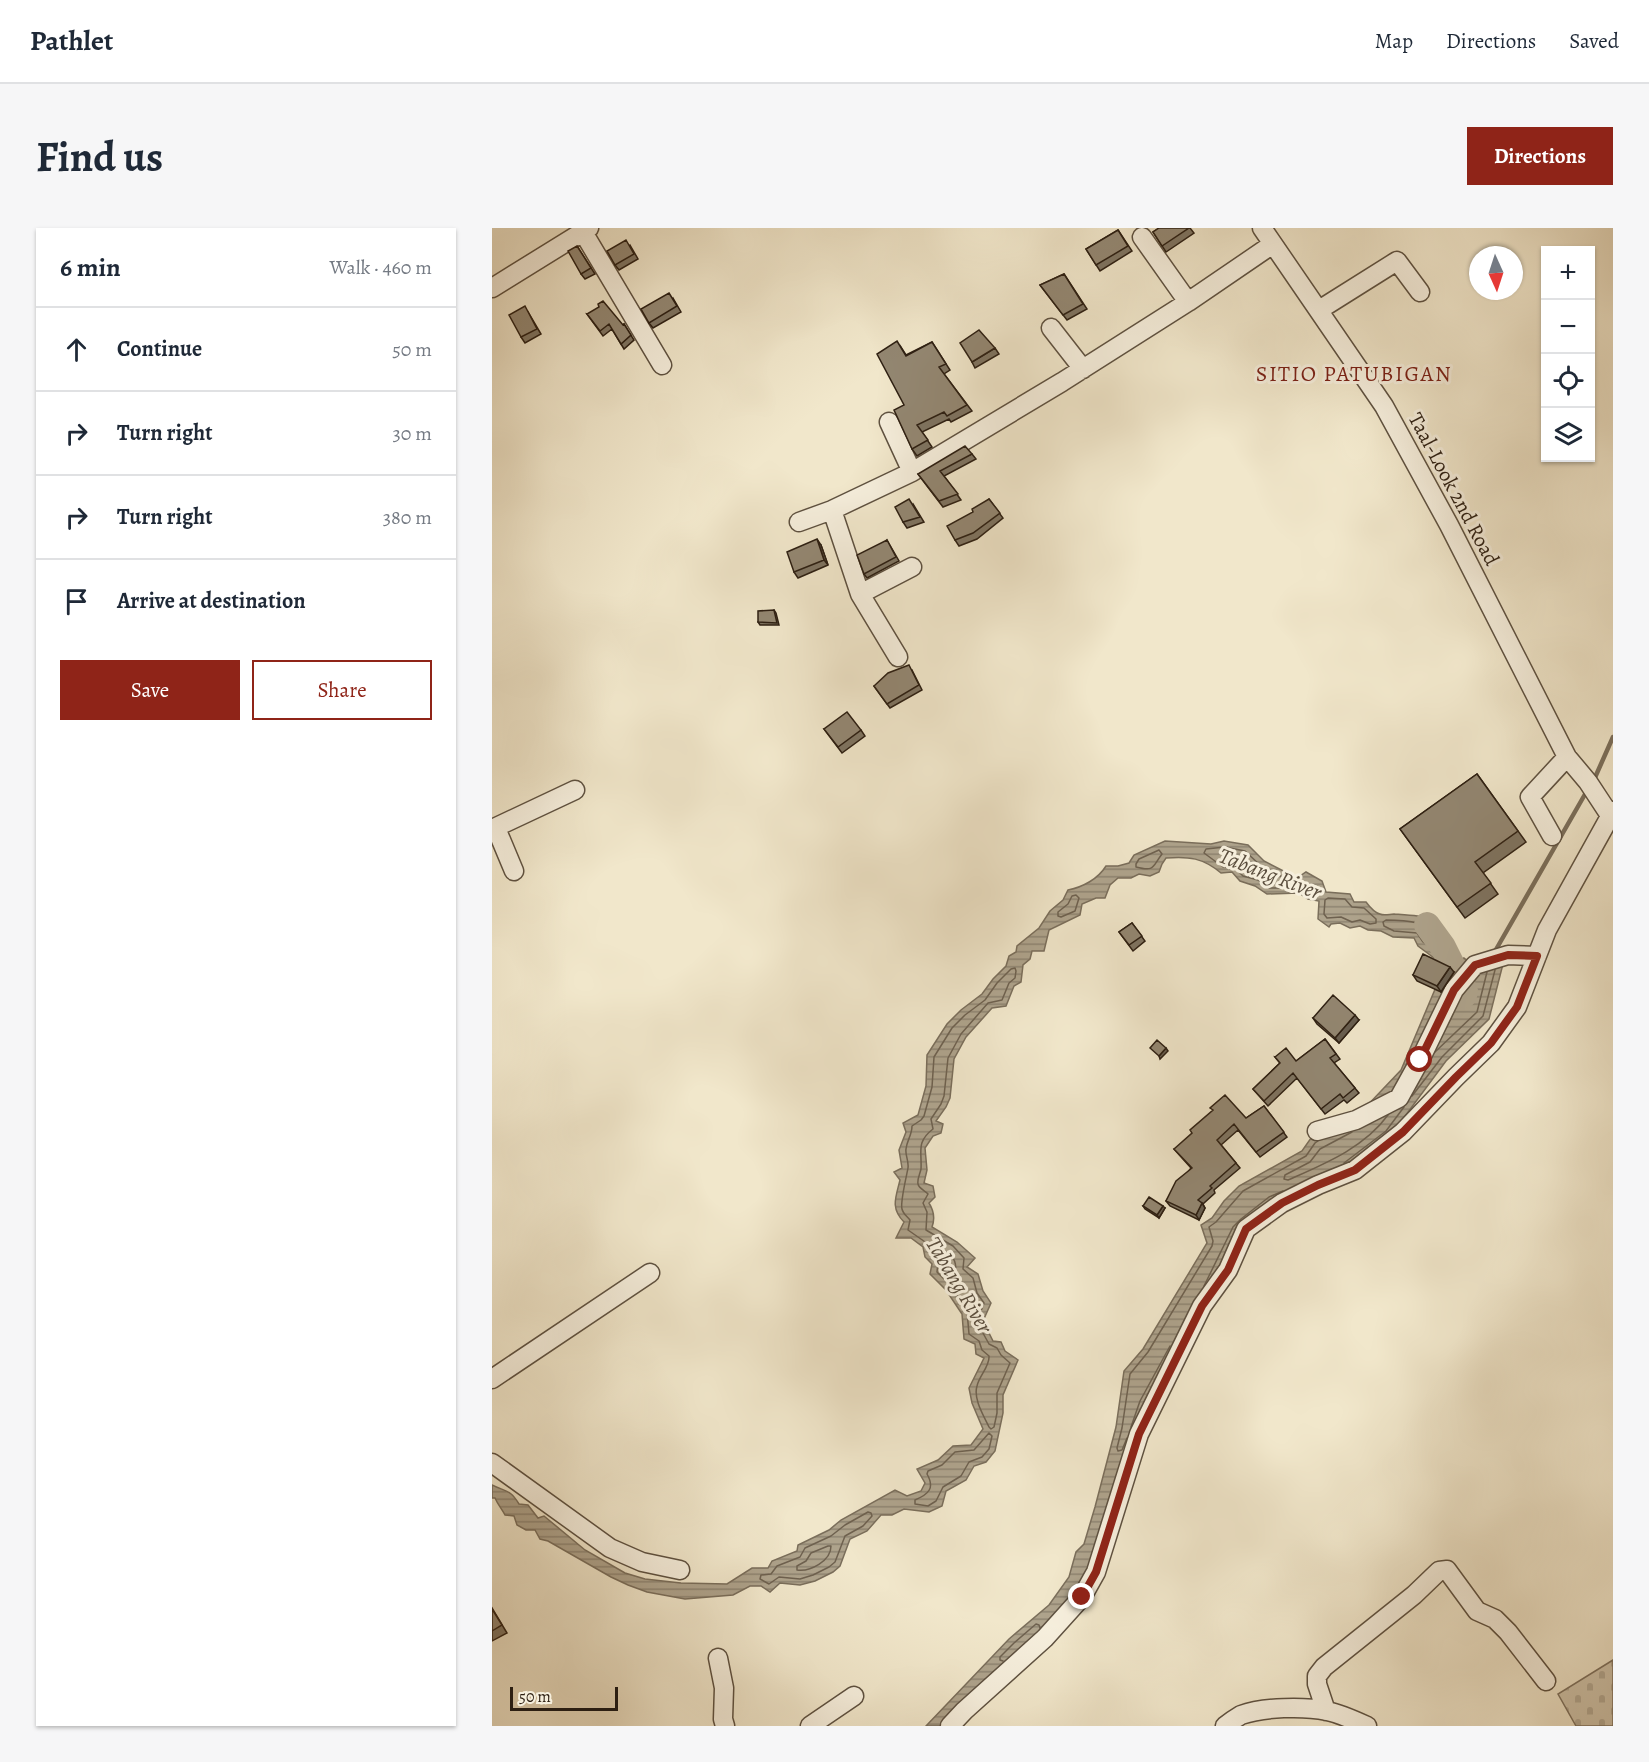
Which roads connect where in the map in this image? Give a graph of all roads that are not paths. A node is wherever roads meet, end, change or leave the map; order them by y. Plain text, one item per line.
1 (1262, 228) edge
2 (586, 230) edge
3 (1142, 237) dead end
4 (1273, 244) junction
5 (492, 288) edge
6 (1420, 292) dead end
7 (1188, 302) junction
8 (1319, 310) junction
9 (1051, 328) dead end
10 (662, 365) dead end
11 (1083, 369) junction
12 (889, 422) dead end
13 (912, 472) junction
14 (832, 510) junction
15 (799, 522) dead end
16 (912, 567) dead end
17 (860, 594) junction
18 (898, 657) dead end
19 (1567, 757) junction
20 (575, 790) dead end
21 (1611, 814) edge
22 (494, 828) edge
23 (1552, 836) dead end
24 (513, 872) dead end
25 (1532, 956) junction
26 (1317, 1131) dead end
27 (651, 1273) dead end
28 (492, 1379) edge
29 (492, 1463) edge
30 (680, 1570) dead end
31 (718, 1658) dead end
32 (1546, 1681) dead end
33 (854, 1695) dead end
34 (1326, 1711) junction
35 (725, 1726) edge
36 (810, 1726) edge
37 (950, 1726) edge
38 (1226, 1726) edge
39 (1367, 1726) edge

1 - 4 street, Taal-Look 2nd Road
2 - 5 street
2 - 10 street
3 - 7 street
4 - 7 street
4 - 8 street, Taal-Look 2nd Road
6 - 8 street
7 - 11 street
8 - 19 street, Taal-Look 2nd Road
9 - 11 street
11 - 13 street
12 - 13 street
13 - 14 street
14 - 15 street
14 - 17 street
16 - 17 street
17 - 18 street
19 - 21 street, Taal-Look 2nd Road
19 - 23 street
20 - 22 street
21 - 25 street
22 - 24 street
25 - 26 street
25 - 37 street
27 - 28 street
29 - 30 street
31 - 35 street
32 - 34 street
33 - 36 street
34 - 38 street
34 - 39 street

